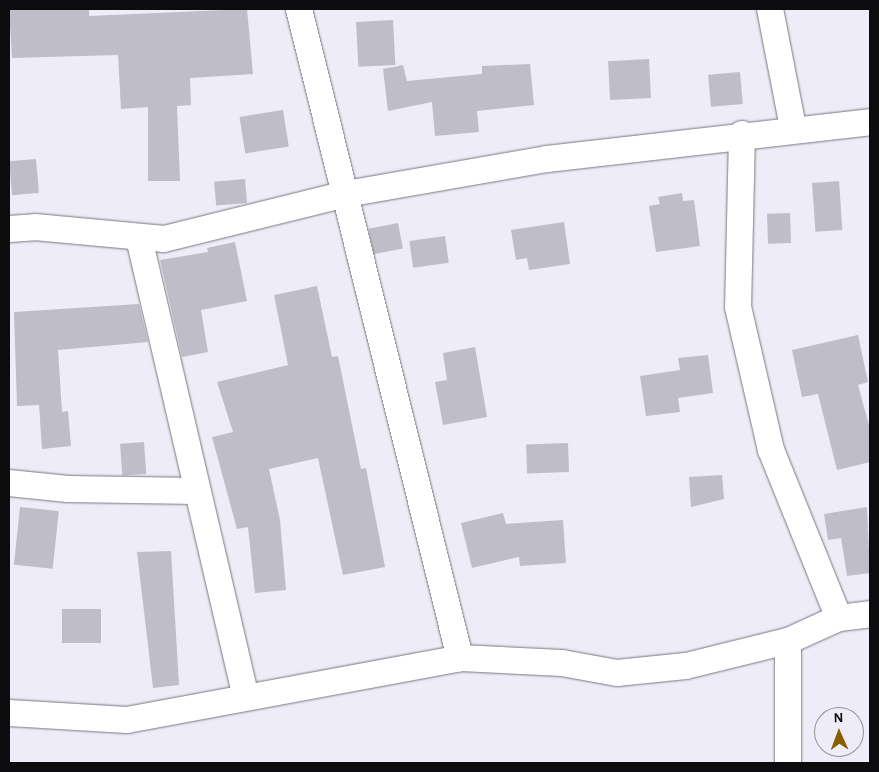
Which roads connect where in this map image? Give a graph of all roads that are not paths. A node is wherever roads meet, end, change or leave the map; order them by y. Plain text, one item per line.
1 (299, 9) edge
2 (770, 9) edge
3 (870, 122) edge
4 (793, 127) junction
5 (742, 134) junction
6 (346, 194) junction
7 (9, 229) edge
8 (139, 238) junction
9 (9, 482) edge
10 (197, 491) junction
11 (870, 614) edge
12 (839, 618) junction
13 (788, 641) junction
14 (460, 658) junction
15 (246, 697) junction
16 (9, 713) edge
17 (788, 763) edge

1 - 6 street
2 - 4 street
3 - 4 street
4 - 5 street
5 - 6 street
5 - 12 street
6 - 8 street
6 - 14 street
7 - 8 street
8 - 10 street
9 - 10 street
10 - 15 street
11 - 12 street
12 - 13 street
13 - 14 street
13 - 17 street
14 - 15 street
15 - 16 street

